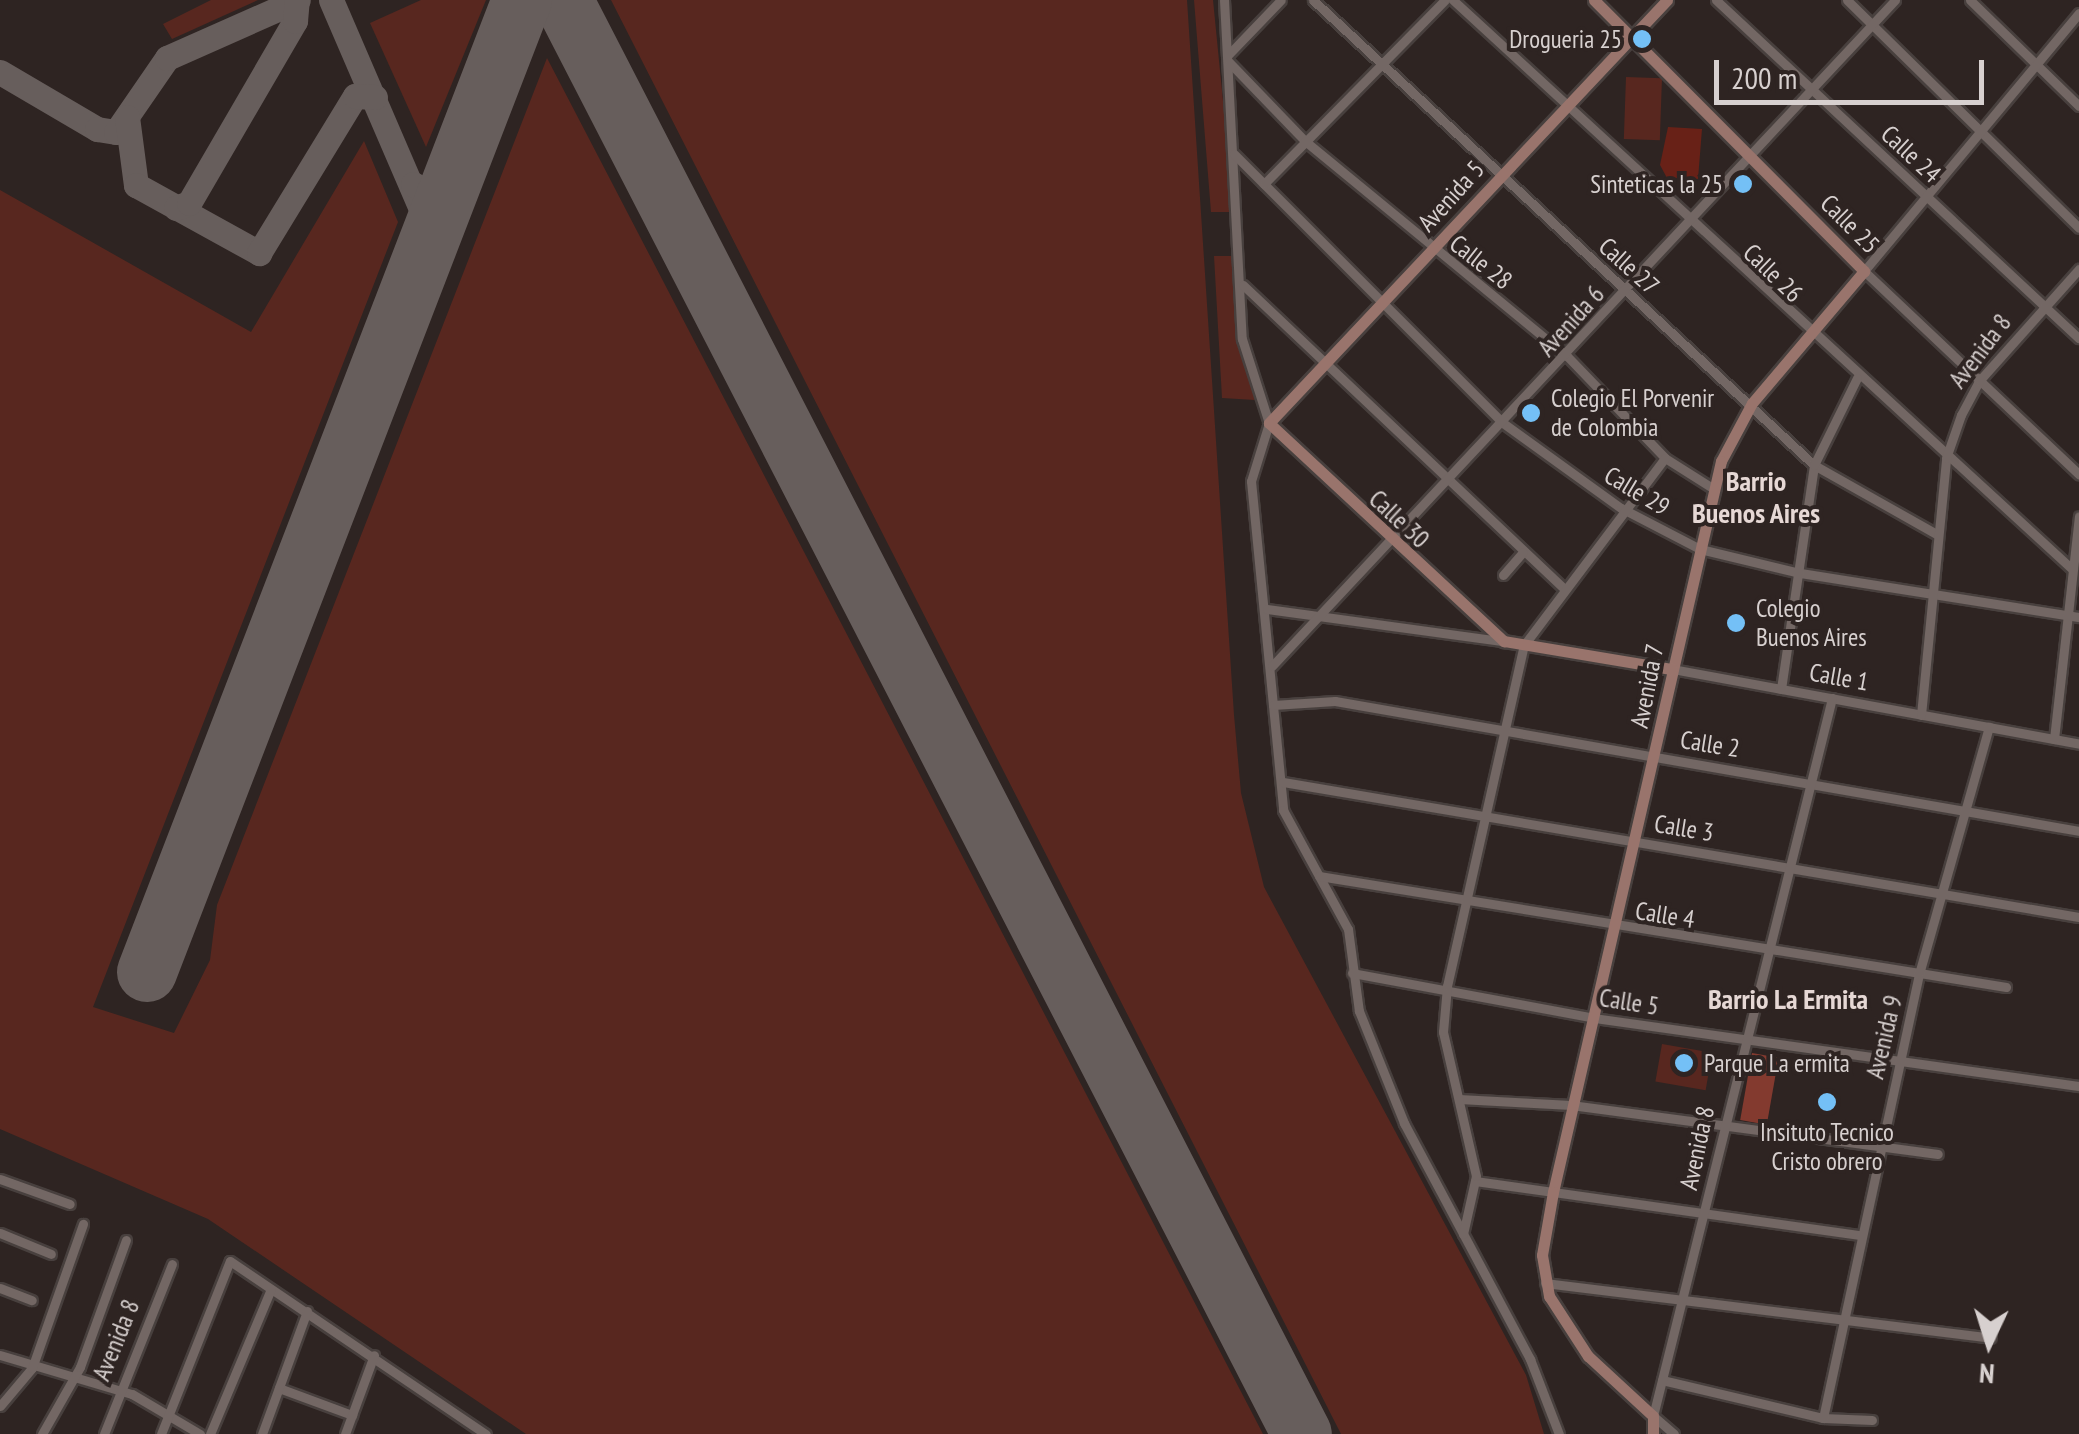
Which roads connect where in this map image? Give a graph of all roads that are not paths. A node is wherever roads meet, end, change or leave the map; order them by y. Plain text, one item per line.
1 (1224, 0) edge
2 (1280, 0) edge
3 (1313, 0) edge
4 (1449, 0) edge
5 (1594, 0) edge
6 (1667, 0) edge
7 (1716, 0) edge
8 (1847, 0) edge
9 (1896, 0) edge
10 (1970, 0) edge
11 (2079, 14) edge
12 (1872, 25) junction
13 (1632, 37) junction
14 (1228, 58) junction
15 (1381, 64) junction
16 (2038, 66) junction
17 (1812, 90) junction
18 (2079, 106) edge
19 (1569, 108) junction
20 (1981, 135) junction
21 (1305, 142) junction
22 (1234, 154) junction
23 (1751, 156) junction
24 (1498, 176) junction
25 (1264, 184) junction
26 (1927, 196) junction
27 (1691, 220) junction
28 (2079, 228) edge
29 (1433, 250) junction
30 (2079, 269) edge
31 (1864, 271) junction
32 (1243, 285) junction
33 (1626, 291) junction
34 (1385, 301) junction
35 (2044, 306) junction
36 (1809, 335) junction
37 (2079, 338) edge
38 (1568, 356) junction
39 (1325, 362) junction
40 (1857, 378) junction
41 (1980, 380) junction
42 (1752, 403) junction
43 (1269, 423) junction
44 (1502, 423) junction
45 (1665, 458) junction
46 (1946, 458) junction
47 (1814, 465) junction
48 (2079, 474) edge
49 (1445, 481) junction
50 (1714, 489) junction
51 (1620, 508) junction
52 (2079, 516) edge
53 (1938, 536) junction
54 (1390, 543) junction
55 (1700, 550) junction
56 (1523, 552) junction
57 (2071, 568) junction
58 (1800, 573) junction
59 (1502, 575) dead end
60 (1563, 588) junction
61 (1931, 595) junction
62 (1267, 609) junction
63 (1321, 614) junction
64 (2067, 614) junction
65 (2079, 616) edge
66 (1480, 620) junction
67 (1472, 636) junction
68 (1504, 641) junction
69 (1524, 645) junction
70 (1272, 666) junction
71 (1672, 669) junction
72 (1781, 689) junction
73 (1832, 698) junction
74 (1274, 704) junction
75 (1921, 715) junction
76 (1989, 727) junction
77 (1508, 729) junction
78 (2054, 739) junction
79 (2079, 744) edge
80 (1657, 756) junction
81 (1812, 780) junction
82 (1282, 782) junction
83 (1966, 810) junction
84 (1485, 815) junction
85 (2079, 831) edge
86 (1636, 841) junction
87 (1791, 866) junction
88 (1319, 876) junction
89 (1940, 894) junction
90 (1462, 904) junction
91 (2079, 917) edge
92 (1617, 928) junction
93 (1770, 951) junction
94 (1352, 973) junction
95 (1919, 974) junction
96 (1447, 986) junction
97 (2006, 987) dead end
98 (1594, 1018) junction
99 (1748, 1041) junction
100 (1900, 1064) junction
101 (2079, 1086) edge
102 (1459, 1099) junction
103 (1571, 1105) junction
104 (1723, 1127) junction
105 (1878, 1150) junction
106 (1938, 1154) dead end
107 (0, 1179) edge
108 (1475, 1181) junction
109 (1553, 1192) junction
110 (70, 1204) dead end
111 (1706, 1214) junction
112 (82, 1224) dead end
113 (0, 1233) edge
114 (1463, 1234) junction
115 (1858, 1235) junction
116 (126, 1240) dead end
117 (50, 1254) dead end
118 (172, 1264) dead end
119 (1546, 1283) junction
120 (0, 1288) edge
121 (271, 1289) junction
122 (1685, 1298) junction
123 (32, 1300) dead end
124 (307, 1311) junction
125 (1840, 1322) junction
126 (1991, 1338) dead end
127 (0, 1355) edge
128 (374, 1356) junction
129 (32, 1368) junction
130 (72, 1380) junction
131 (1662, 1380) junction
132 (279, 1388) junction
133 (120, 1390) junction
134 (0, 1406) edge
135 (169, 1414) junction
136 (352, 1414) junction
137 (1653, 1416) junction
138 (1823, 1418) junction
139 (1872, 1420) dead end
140 (264, 1433) edge
141 (42, 1434) edge
142 (104, 1434) edge
143 (161, 1434) edge
144 (200, 1434) edge
145 (210, 1434) edge
146 (345, 1434) edge
147 (485, 1434) edge
148 (1559, 1434) edge
149 (1653, 1434) edge
150 (1674, 1434) edge

1 - 14 street
2 - 14 street
3 - 15 street, Calle 27
4 - 15 street
4 - 19 street, Calle 26
5 - 13 street, Calle 25
6 - 13 street, Avenida 5
7 - 17 street, Calle 24
8 - 12 street
9 - 12 street, Avenida 6
10 - 16 street
11 - 16 street, Avenida 7
12 - 17 street, Avenida 6
12 - 20 street
13 - 19 street, Avenida 5
13 - 23 street, Calle 25
14 - 21 street, Calle 28
14 - 22 street
15 - 21 street
15 - 24 street, Calle 27
16 - 18 street
16 - 20 street, Avenida 7
17 - 23 street, Avenida 6
17 - 26 street, Calle 24
19 - 24 street, Avenida 5
19 - 27 street, Calle 26
20 - 26 street, Avenida 7
20 - 28 street
21 - 25 street
21 - 29 street, Calle 28
22 - 25 street, Calle 29
22 - 32 street
23 - 27 street, Avenida 6
23 - 31 street, Calle 25
24 - 29 street, Avenida 5
24 - 33 street, Calle 27
25 - 34 street, Calle 29
26 - 31 street, Avenida 7
26 - 35 street, Calle 24
27 - 33 street, Avenida 6
27 - 36 street, Calle 26
29 - 34 street, Avenida 5
29 - 38 street, Calle 28
30 - 35 street, Avenida 8
31 - 36 street, Avenida 7
31 - 41 street, Calle 25
32 - 39 street
32 - 43 street
33 - 38 street, Avenida 6
33 - 42 street, Calle 27
34 - 39 street, Avenida 5
34 - 44 street, Calle 29
35 - 37 street, Calle 24
35 - 41 street, Avenida 8
36 - 40 street, Calle 26
36 - 42 street, Avenida 7
38 - 44 street, Avenida 6
38 - 45 street, Calle 28
39 - 43 street, Avenida 5
39 - 49 street
40 - 46 street, Calle 26
40 - 47 street
41 - 46 street, Avenida 8
41 - 48 street, Calle 25
42 - 47 street, Calle 27
42 - 50 street, Avenida 7
43 - 54 street, Calle 30
43 - 62 street
44 - 49 street, Avenida 6
44 - 51 street, Calle 29
45 - 50 street, Calle 28
45 - 51 street
46 - 53 street, Avenida 8
46 - 57 street, Calle 26
47 - 53 street, Calle 27
47 - 58 street
49 - 54 street, Avenida 6
49 - 56 street
50 - 55 street, Avenida 7
51 - 55 street, Calle 29
51 - 60 street
52 - 57 street
53 - 61 street, Avenida 8
54 - 63 street, Avenida 6
54 - 66 street, Calle 30
55 - 58 street, Calle 29
55 - 71 street, Avenida 7
56 - 59 street
56 - 60 street
57 - 64 street
58 - 61 street, Calle 29
58 - 72 street
60 - 69 street
61 - 64 street, Calle 29
61 - 75 street, Avenida 8
62 - 63 street, Calle 1
62 - 70 street
63 - 67 street, Calle 1
63 - 70 street, Avenida 6
64 - 65 street, Calle 29
64 - 78 street
66 - 67 street
66 - 68 street, Calle 30
67 - 68 street, Calle 1
68 - 69 street, Calle 1
69 - 71 street, Calle 1
69 - 77 street
70 - 74 street
71 - 72 street, Calle 1
71 - 80 street, Avenida 7
72 - 73 street, Calle 1
73 - 75 street, Calle 1
73 - 81 street, Avenida 8
74 - 77 street, Calle 2
74 - 82 street
75 - 76 street, Calle 1
76 - 78 street, Calle 1
76 - 83 street, Avenida 9
77 - 80 street, Calle 2
77 - 84 street
78 - 79 street, Calle 1
80 - 81 street, Calle 2
80 - 86 street, Avenida 7
81 - 83 street, Calle 2
81 - 87 street, Avenida 8
82 - 84 street, Calle 3
82 - 88 street
83 - 85 street, Calle 2
83 - 89 street, Avenida 9
84 - 86 street, Calle 3
84 - 90 street
86 - 87 street, Calle 3
86 - 92 street, Avenida 7
87 - 89 street, Calle 3
87 - 93 street, Avenida 8
88 - 90 street, Calle 4
88 - 94 street
89 - 91 street, Calle 3
89 - 95 street, Avenida 9
90 - 92 street, Calle 4
90 - 96 street
92 - 93 street, Calle 4
92 - 98 street, Avenida 7
93 - 95 street, Calle 4
93 - 99 street, Avenida 8
94 - 96 street, Calle 5
94 - 114 street
95 - 97 street, Calle 4
95 - 100 street, Avenida 9
96 - 98 street, Calle 5
96 - 102 street
98 - 99 street, Calle 5
98 - 103 street, Avenida 7
99 - 100 street, Calle 5
99 - 104 street, Avenida 8
100 - 101 street, Calle 5
100 - 105 street, Avenida 9
102 - 103 street
102 - 108 street
103 - 104 street
103 - 109 street, Avenida 7
104 - 105 street
104 - 111 street, Avenida 8
105 - 106 street
105 - 115 street, Avenida 9
107 - 110 street
108 - 109 street
108 - 114 street
109 - 111 street
109 - 119 street, Avenida 7
111 - 115 street
111 - 122 street, Avenida 8
112 - 129 street
113 - 117 street
114 - 148 street
115 - 125 street, Avenida 9
116 - 130 street
118 - 133 street, Avenida 8
119 - 122 street
119 - 137 street, Avenida 7
120 - 123 street
121 - 124 street
121 - 135 street
121 - 145 street
122 - 125 street
122 - 131 street, Avenida 8
124 - 128 street
124 - 132 street
125 - 126 street
125 - 138 street, Avenida 9
127 - 129 street
128 - 136 street
128 - 147 street
129 - 130 street
129 - 134 street
130 - 133 street
130 - 141 street
131 - 137 street, Avenida 8
131 - 138 street
132 - 136 street
132 - 140 street
133 - 135 street
133 - 142 street, Avenida 8
135 - 143 street
135 - 144 street
136 - 146 street
137 - 149 street, Avenida 8
137 - 150 street, Avenida 7
138 - 139 street

